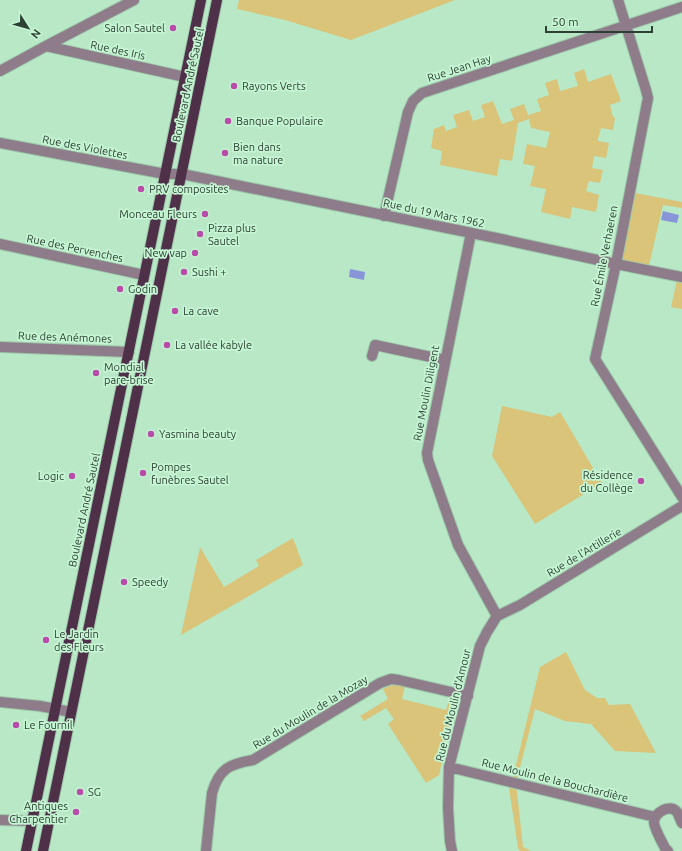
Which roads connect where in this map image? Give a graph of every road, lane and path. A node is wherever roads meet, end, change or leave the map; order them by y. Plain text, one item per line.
1 (134, 0) edge
2 (201, 0) edge
3 (217, 0) edge
4 (618, 0) edge
5 (682, 7) edge
6 (627, 26) junction
7 (46, 46) junction
8 (0, 71) edge
9 (185, 77) junction
10 (0, 143) edge
11 (165, 174) junction
12 (182, 174) junction
13 (384, 216) junction
14 (471, 233) junction
15 (0, 244) edge
16 (616, 264) junction
17 (144, 275) junction
18 (682, 277) edge
19 (0, 347) edge
20 (129, 352) junction
21 (372, 356) dead end
22 (445, 360) junction
23 (682, 497) edge
24 (682, 506) edge
25 (497, 616) junction
26 (468, 696) junction
27 (0, 702) edge
28 (56, 709) junction
29 (71, 712) junction
30 (449, 767) junction
31 (655, 817) junction
32 (0, 820) edge
33 (32, 821) junction
34 (682, 823) edge
35 (26, 851) edge
36 (43, 851) edge
37 (206, 851) edge
38 (452, 851) edge
39 (668, 851) edge

1 - 7 street
2 - 9 main road, Boulevard André Sautel
3 - 12 main road, Boulevard André Sautel
4 - 6 street, Rue Émile Verhaeren
5 - 6 street, Rue Jean Hay
6 - 13 street, Rue Jean Hay
6 - 16 street, Rue Émile Verhaeren
7 - 8 street
7 - 9 street, Rue des Iris
9 - 11 main road, Boulevard André Sautel
10 - 11 street, Rue des Violettes
11 - 12 street
11 - 17 main road, Boulevard André Sautel
12 - 13 street, Rue du 19 Mars 1962
12 - 29 main road, Boulevard André Sautel
13 - 14 street, Rue du 19 Mars 1962
14 - 16 street, Rue du 19 Mars 1962
14 - 22 street, Rue Moulin Diligent
15 - 17 street, Rue des Pervenches
16 - 18 street, Rue du 19 Mars 1962
16 - 23 street, Rue Émile Verhaeren
17 - 20 main road, Boulevard André Sautel
19 - 20 street, Rue des Anémones
20 - 28 main road, Boulevard André Sautel
21 - 22 street
22 - 25 street, Rue Moulin Diligent
24 - 25 street, Rue de l'Artillerie
25 - 26 street, Rue du Moulin d'Amour
26 - 30 street, Rue du Moulin d'Amour
26 - 37 street, Rue du Moulin de la Mozay
27 - 28 street
28 - 29 street
28 - 33 main road, Boulevard André Sautel
29 - 36 main road, Boulevard André Sautel
30 - 31 street, Rue Moulin de la Bouchardière
30 - 38 street, Rue du Moulin d'Amour
31 - 34 street
31 - 39 street
32 - 33 street
33 - 35 main road, Boulevard André Sautel

